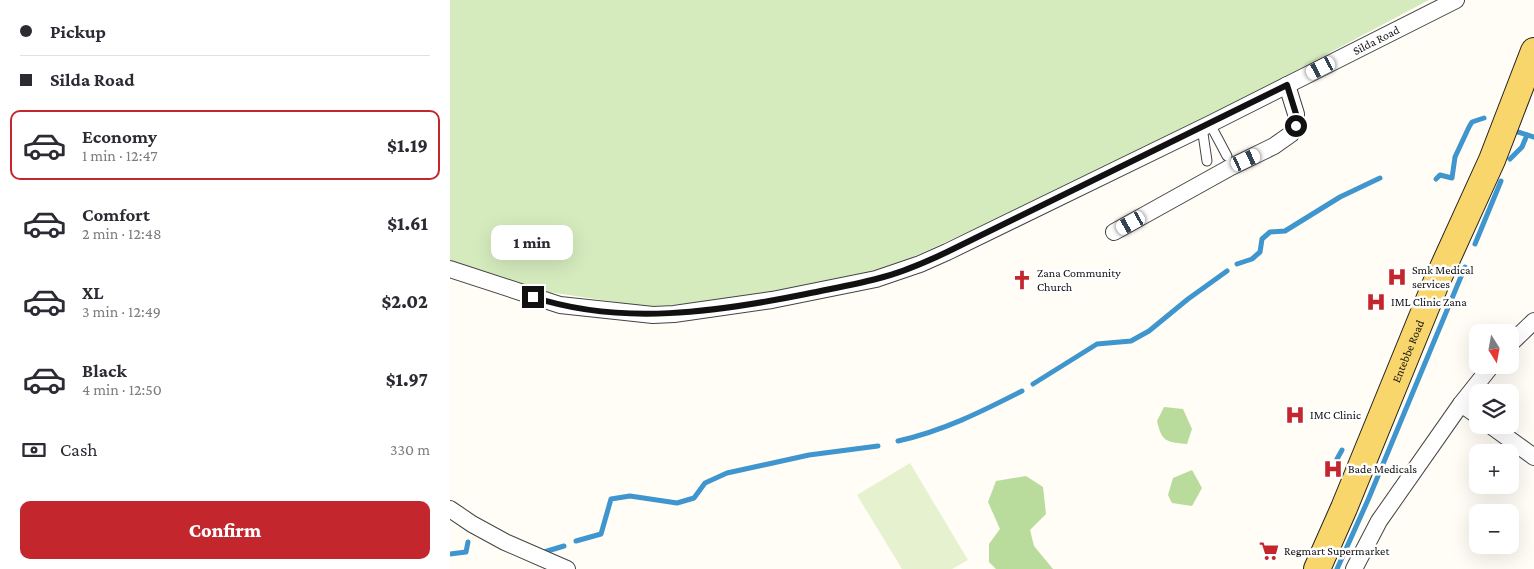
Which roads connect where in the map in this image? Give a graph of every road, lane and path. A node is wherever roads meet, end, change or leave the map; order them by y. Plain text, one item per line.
1 (1456, 0) edge
2 (1534, 52) edge
3 (1287, 85) junction
4 (1206, 125) junction
5 (1227, 156) dead end
6 (1206, 161) dead end
7 (1114, 232) dead end
8 (450, 269) edge
9 (1534, 321) edge
10 (1519, 335) edge
11 (1485, 374) edge
12 (1461, 404) junction
13 (1469, 410) edge
14 (1502, 434) edge
15 (1534, 457) edge
16 (450, 509) edge
17 (567, 569) edge
18 (1317, 569) edge
19 (1354, 569) edge

1 - 3 street, Silda Road
2 - 18 main road, Entebbe Road
3 - 4 street, Silda Road
3 - 7 street
4 - 5 lane
4 - 6 lane
4 - 8 street, Silda Road
9 - 10 street
11 - 12 street
12 - 13 street
12 - 19 street
14 - 15 street
16 - 17 street

